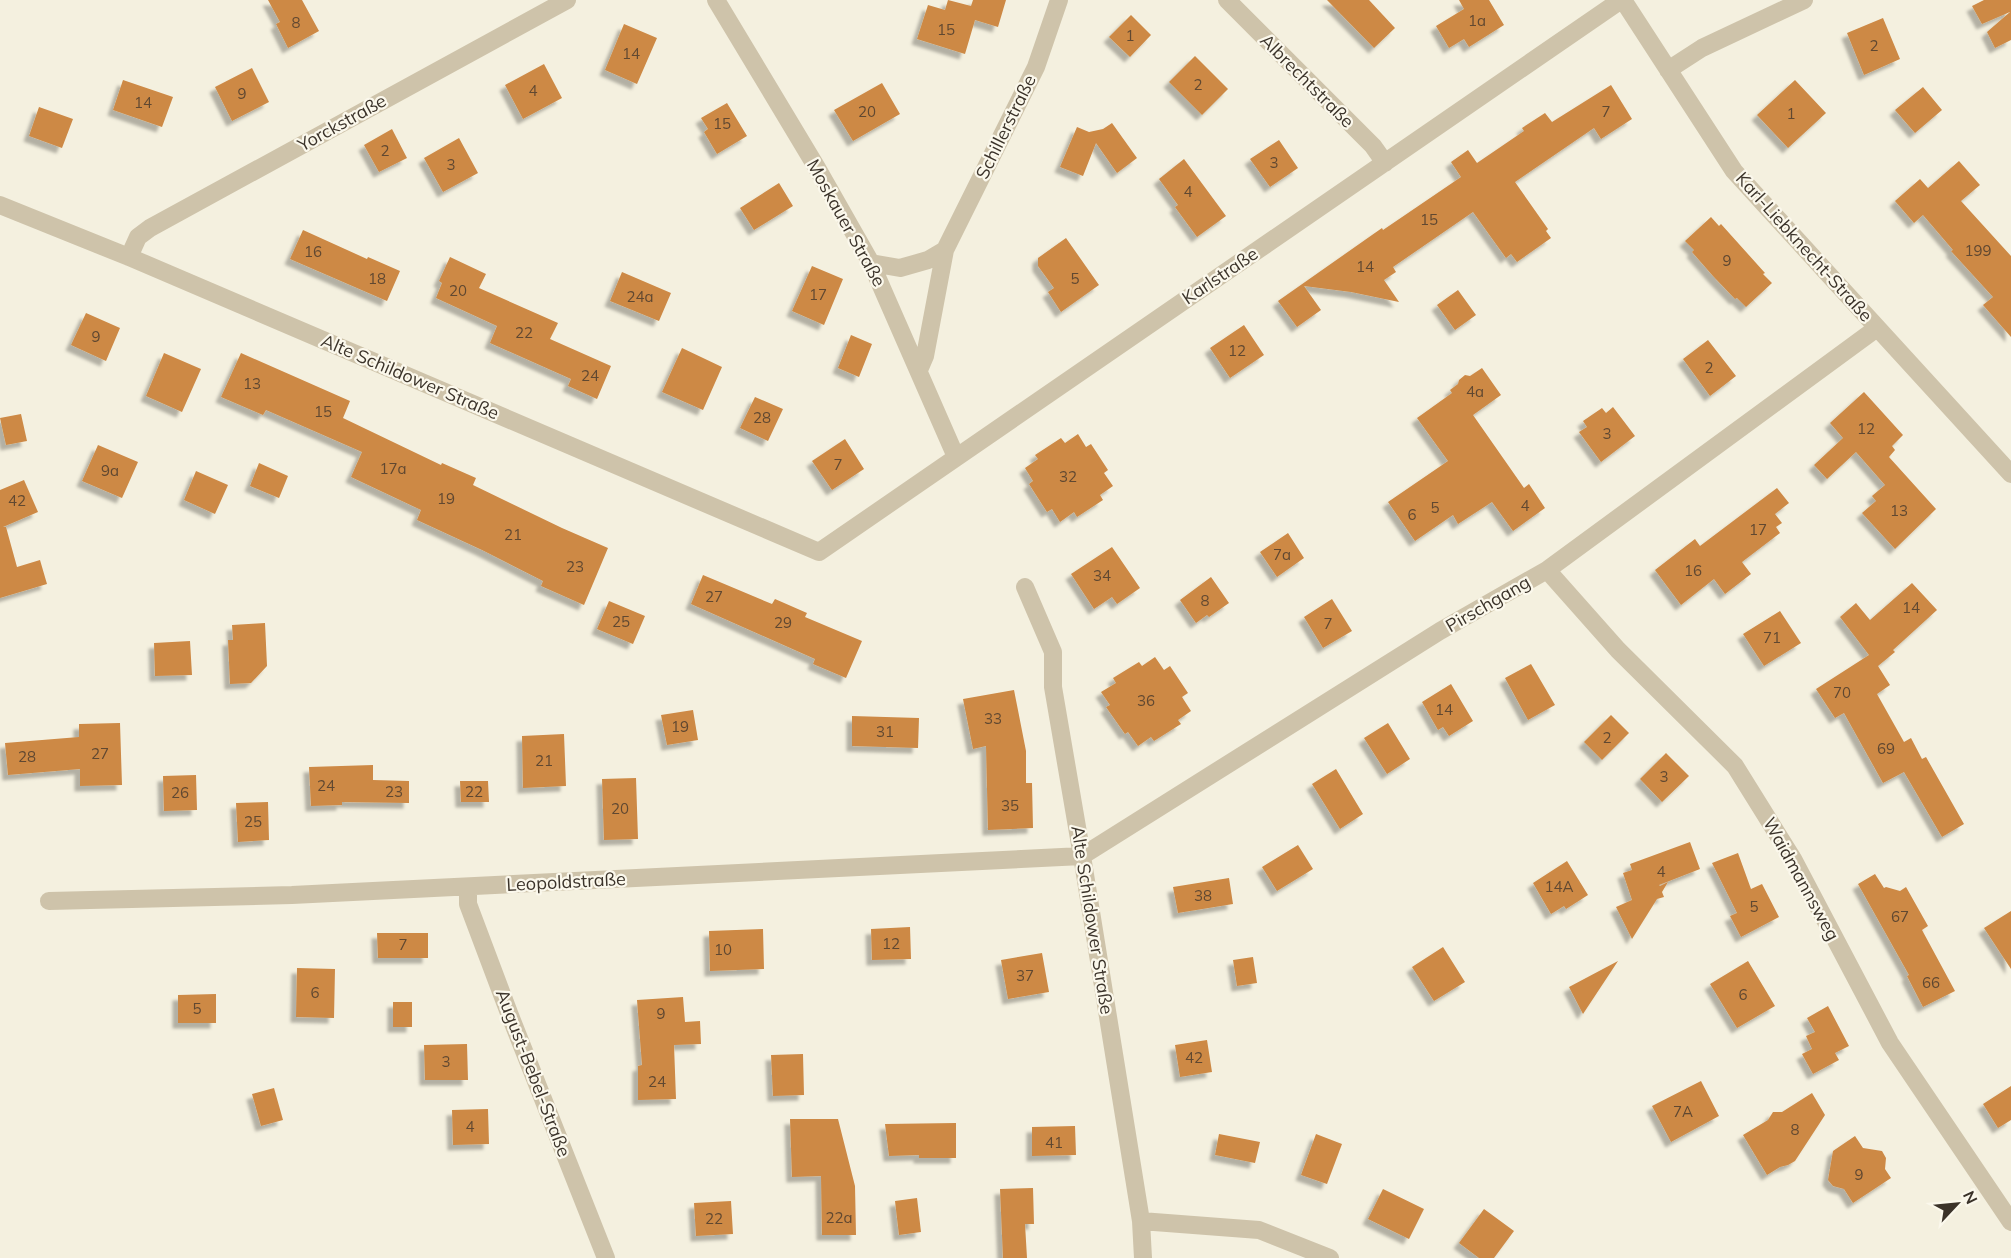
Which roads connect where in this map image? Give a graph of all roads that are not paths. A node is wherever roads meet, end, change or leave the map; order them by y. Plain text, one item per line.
1 (567, 0) edge
2 (716, 0) edge
3 (1059, 0) edge
4 (1227, 0) edge
5 (1622, 0) edge
6 (1804, 0) edge
7 (1668, 69) junction
8 (1385, 163) junction
9 (0, 204) edge
10 (945, 250) junction
11 (129, 257) junction
12 (871, 263) junction
13 (1877, 328) junction
14 (919, 370) junction
15 (957, 457) junction
16 (2011, 474) edge
17 (819, 552) joint
18 (1547, 570) junction
19 (1024, 587) dead end
20 (1082, 856) junction
21 (468, 887) junction
22 (49, 901) dead end
23 (1141, 1221) junction
24 (2011, 1222) edge
25 (606, 1258) edge
26 (1143, 1258) edge
27 (1330, 1258) edge

1 - 11 street, Yorckstraße
2 - 12 street, Moskauer Straße
3 - 10 street, Schillerstraße
4 - 8 street, Albrechtstraße
5 - 7 street, Karl-Liebknecht-Straße
5 - 8 street, Karlstraße
6 - 7 street
7 - 13 street, Karl-Liebknecht-Straße
8 - 15 street, Karlstraße
9 - 11 street, Alte Schildower Straße
10 - 12 street
10 - 14 street, Schillerstraße
11 - 17 street, Alte Schildower Straße
12 - 14 street, Moskauer Straße
13 - 16 street, Karl-Liebknecht-Straße
13 - 18 street, Pirschgang
14 - 15 street, Moskauer Straße
15 - 17 street, Karlstraße
18 - 20 street, Pirschgang
18 - 24 street, Waidmannsweg
19 - 20 street, Alte Schildower Straße
20 - 21 street, Leopoldstraße
20 - 23 street, Alte Schildower Straße
21 - 22 street, Leopoldstraße
21 - 25 street, August-Bebel-Straße
23 - 26 street, Alte Schildower Straße
23 - 27 street

